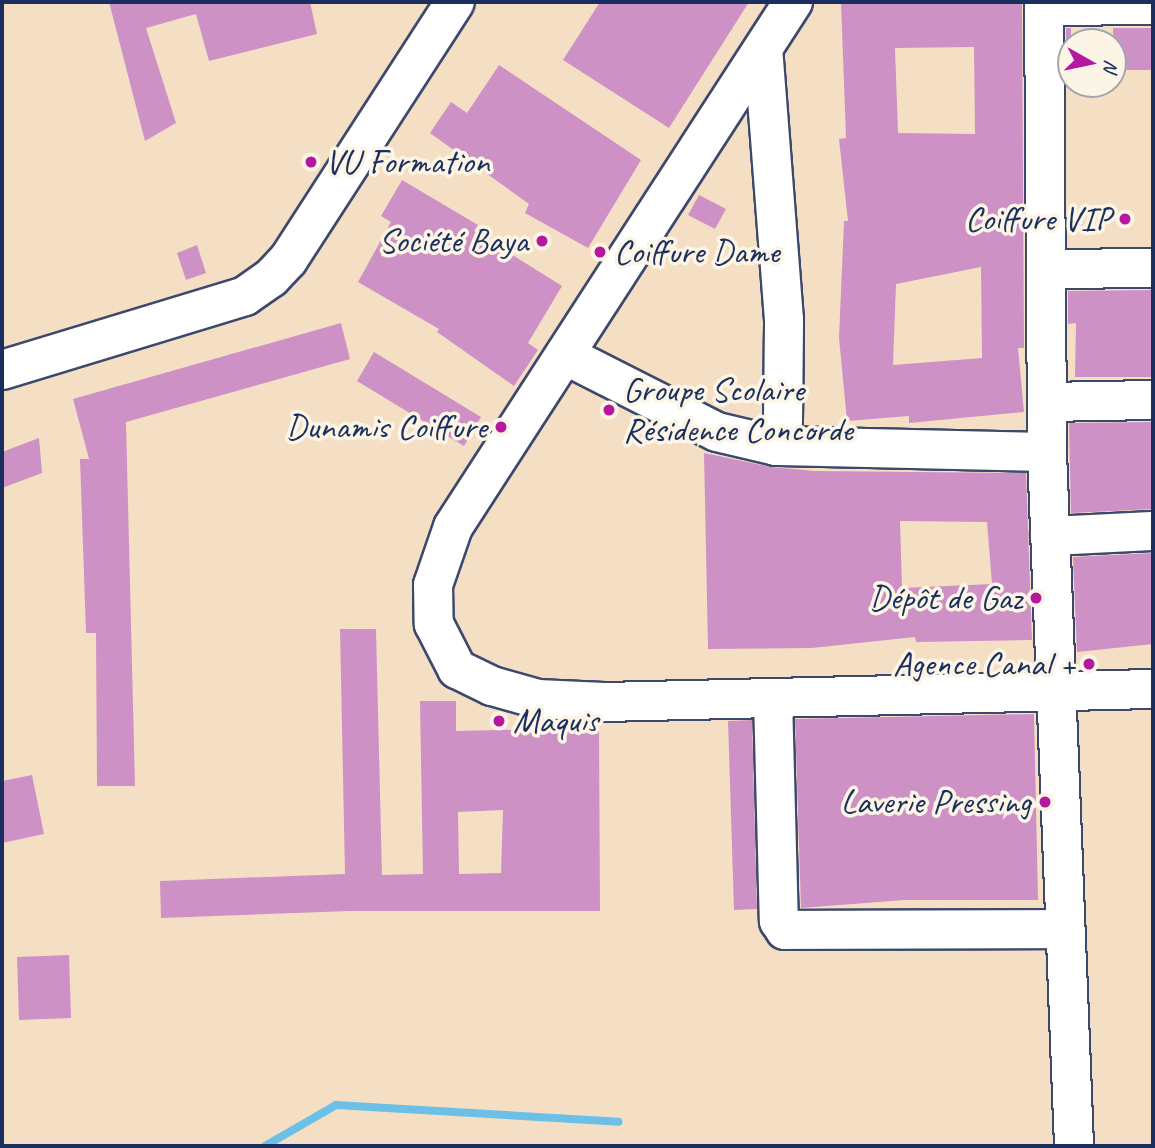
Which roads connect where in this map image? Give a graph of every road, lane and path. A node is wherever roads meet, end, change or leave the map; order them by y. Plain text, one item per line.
1 (455, 2) edge
2 (793, 2) edge
3 (1044, 4) edge
4 (1153, 5) edge
5 (763, 49) junction
6 (1153, 268) edge
7 (1046, 269) junction
8 (565, 355) junction
9 (2, 370) edge
10 (1153, 400) edge
11 (1047, 402) junction
12 (776, 446) junction
13 (1047, 452) junction
14 (1153, 531) edge
15 (1049, 536) junction
16 (1153, 688) edge
17 (1056, 690) junction
18 (773, 698) junction
19 (1065, 929) junction
20 (1074, 1146) edge

1 - 9 street
2 - 5 street
3 - 4 street
3 - 7 street
5 - 8 street
5 - 12 street
6 - 7 street
7 - 11 street
8 - 12 street
8 - 18 street
10 - 11 street
11 - 13 street
12 - 13 street
13 - 15 street
14 - 15 street
15 - 17 street
16 - 17 street
17 - 18 street
17 - 19 street
18 - 19 street
19 - 20 street

